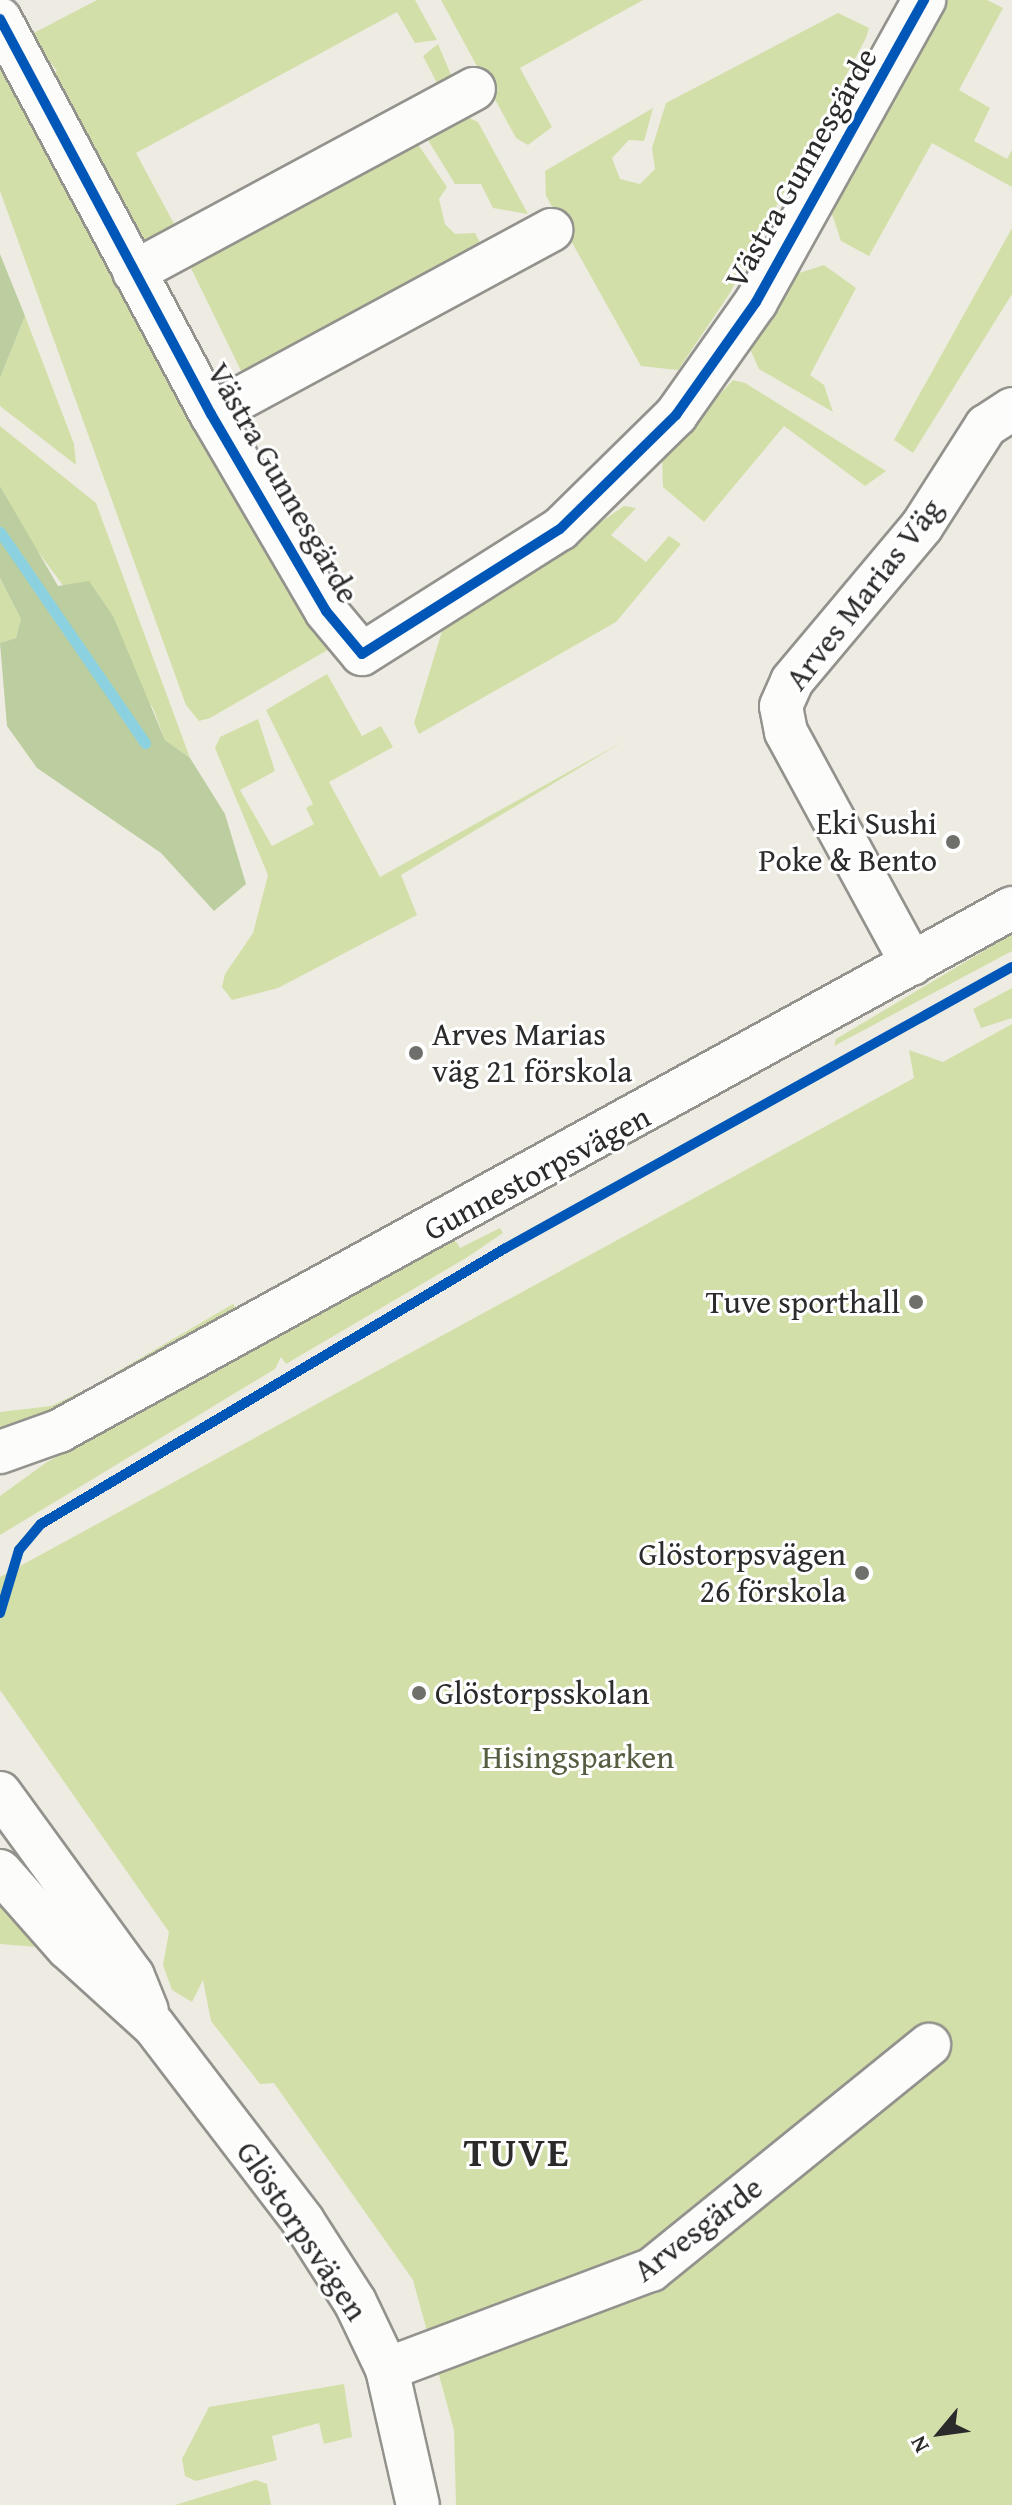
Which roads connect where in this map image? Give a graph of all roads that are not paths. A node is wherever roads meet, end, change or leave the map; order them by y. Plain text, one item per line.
1 (924, 0) edge
2 (0, 19) edge
3 (474, 89) dead end
4 (552, 230) dead end
5 (134, 272) junction
6 (1012, 409) edge
7 (211, 414) junction
8 (1012, 908) edge
9 (912, 964) junction
10 (59, 1431) junction
11 (0, 1452) edge
12 (0, 1479) edge
13 (0, 1793) edge
14 (0, 1871) edge
15 (154, 2026) junction
16 (929, 2045) dead end
17 (387, 2369) junction
18 (418, 2505) edge

1 - 7 street, Västra Gunnesgärde
2 - 5 street, Västra Gunnesgärde
3 - 5 street
4 - 7 street, Västra Gunnesgärde
5 - 7 street, Västra Gunnesgärde
6 - 9 street, Arves Marias Väg
8 - 9 street, Gunnestorpsvägen
9 - 10 street, Gunnestorpsvägen
10 - 11 street, Gunnestorpsvägen
10 - 12 street, Gunnestorpsvägen
13 - 15 street, Glöstorpsvägen
14 - 15 street, Glöstorpsvägen
15 - 17 street, Glöstorpsvägen
16 - 17 street, Arvesgärde
17 - 18 street, Glöstorpsvägen

